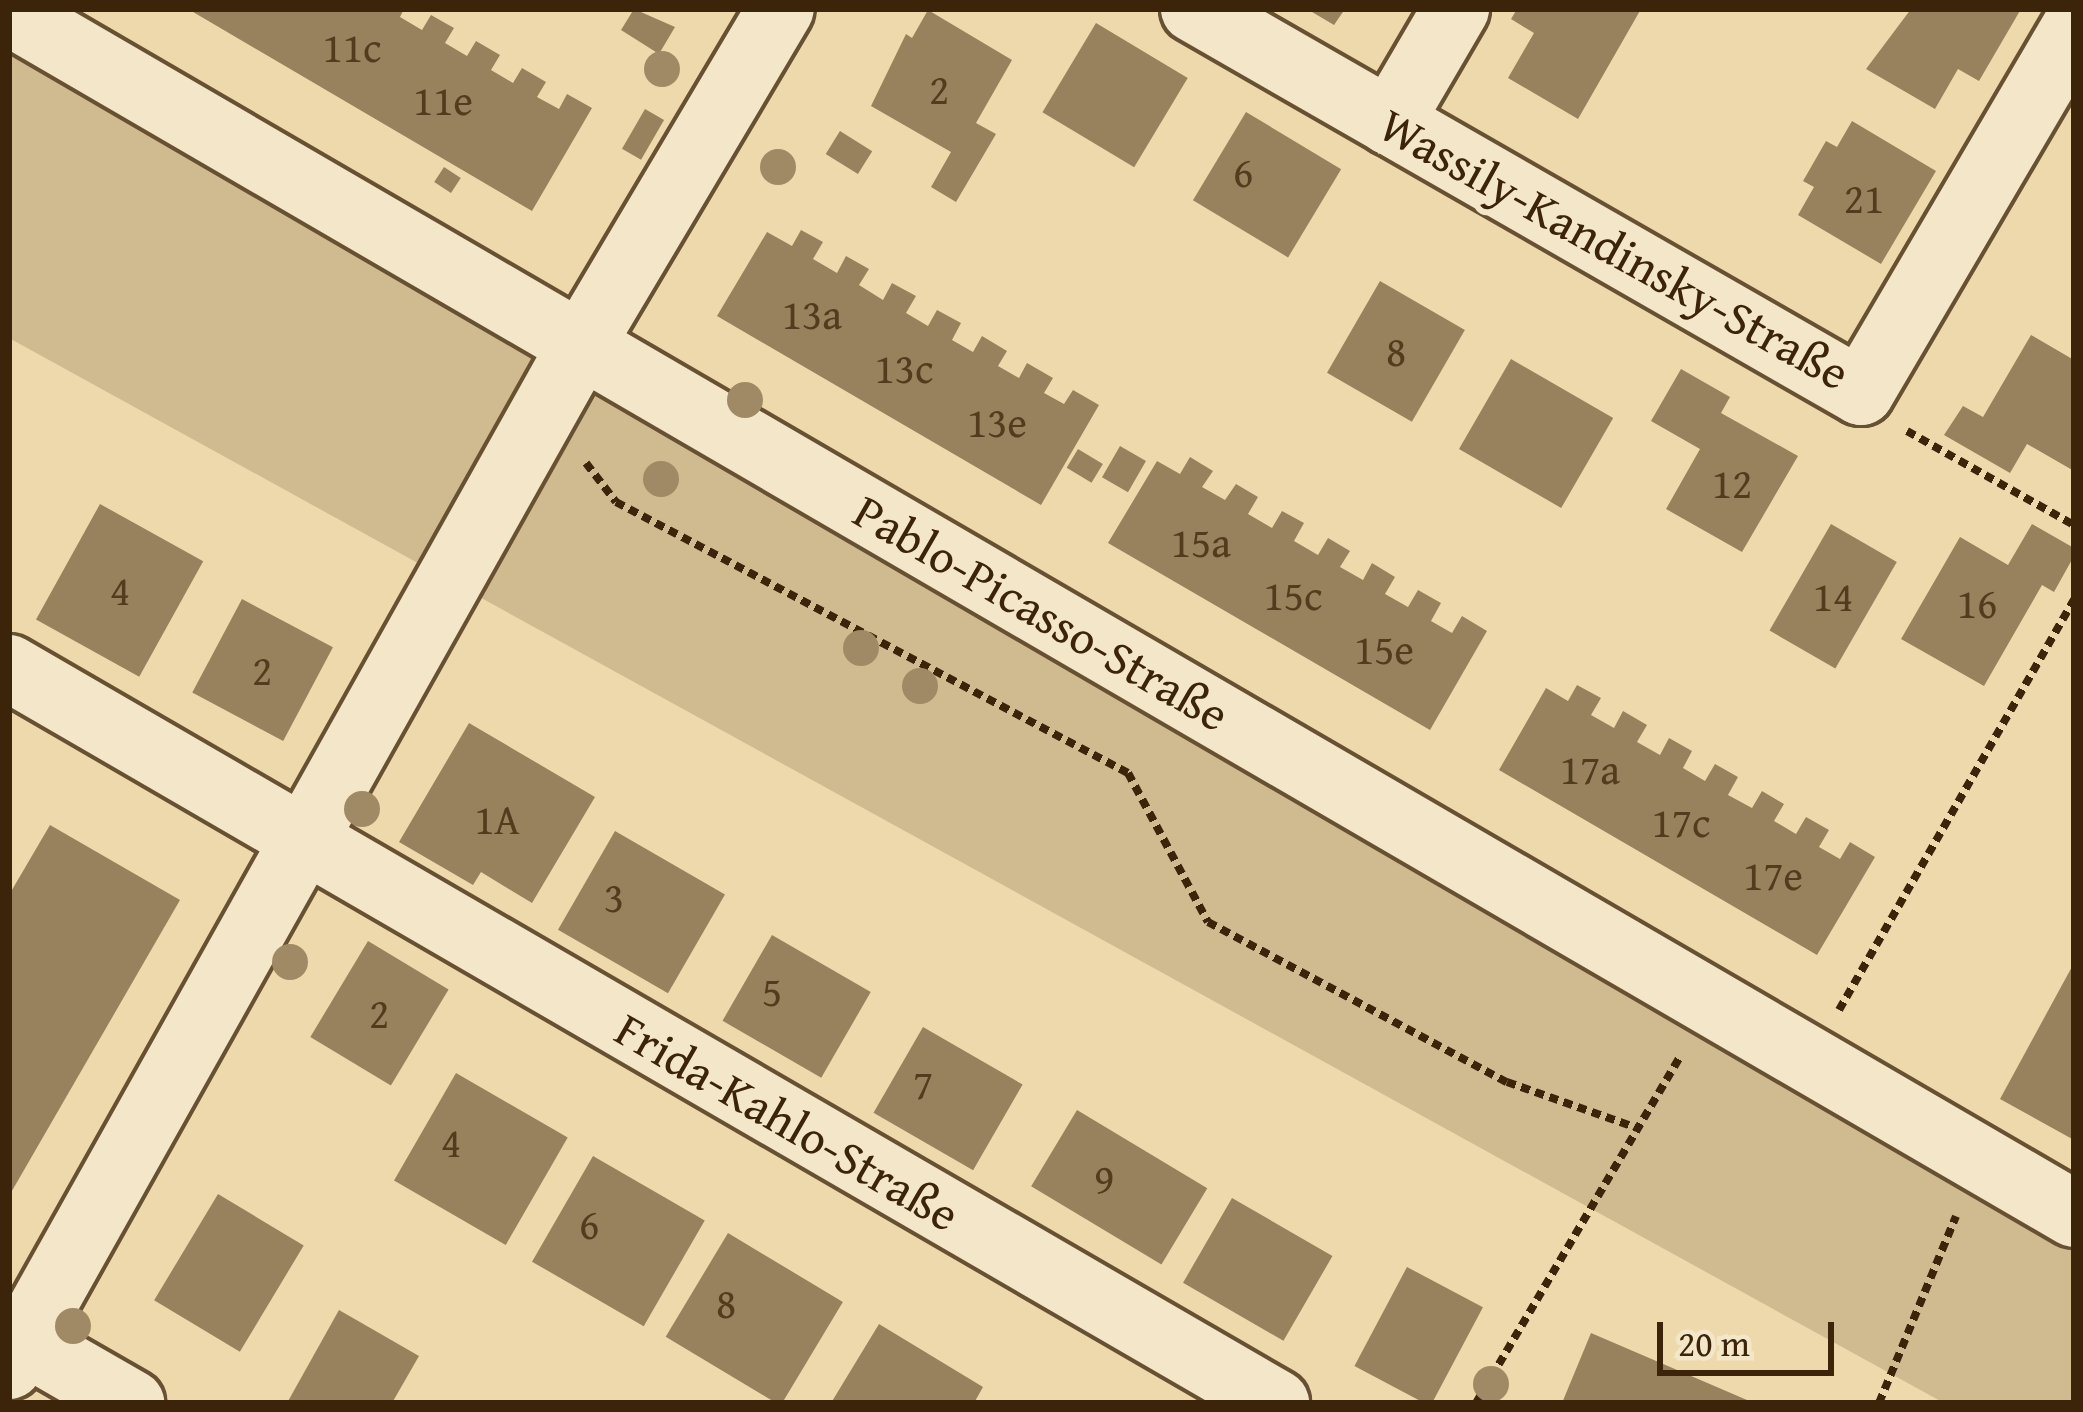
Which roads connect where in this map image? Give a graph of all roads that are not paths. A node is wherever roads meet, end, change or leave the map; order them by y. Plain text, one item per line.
1 (782, 9) edge
2 (1194, 9) edge
3 (1456, 9) edge
4 (43, 19) edge
5 (2074, 29) edge
6 (1390, 122) junction
7 (583, 342) junction
8 (9, 668) edge
9 (300, 839) junction
10 (2074, 1214) edge
11 (16, 1353) edge
12 (131, 1403) edge
13 (1276, 1403) edge

1 - 7 street
2 - 6 street, Wassily-Kandinsky-Straße
3 - 6 street
4 - 7 street, Pablo-Picasso-Straße
5 - 6 street, Wassily-Kandinsky-Straße
7 - 9 street
7 - 10 street, Pablo-Picasso-Straße
8 - 9 street, Frida-Kahlo-Straße
9 - 11 street
9 - 13 street, Frida-Kahlo-Straße
11 - 12 street

